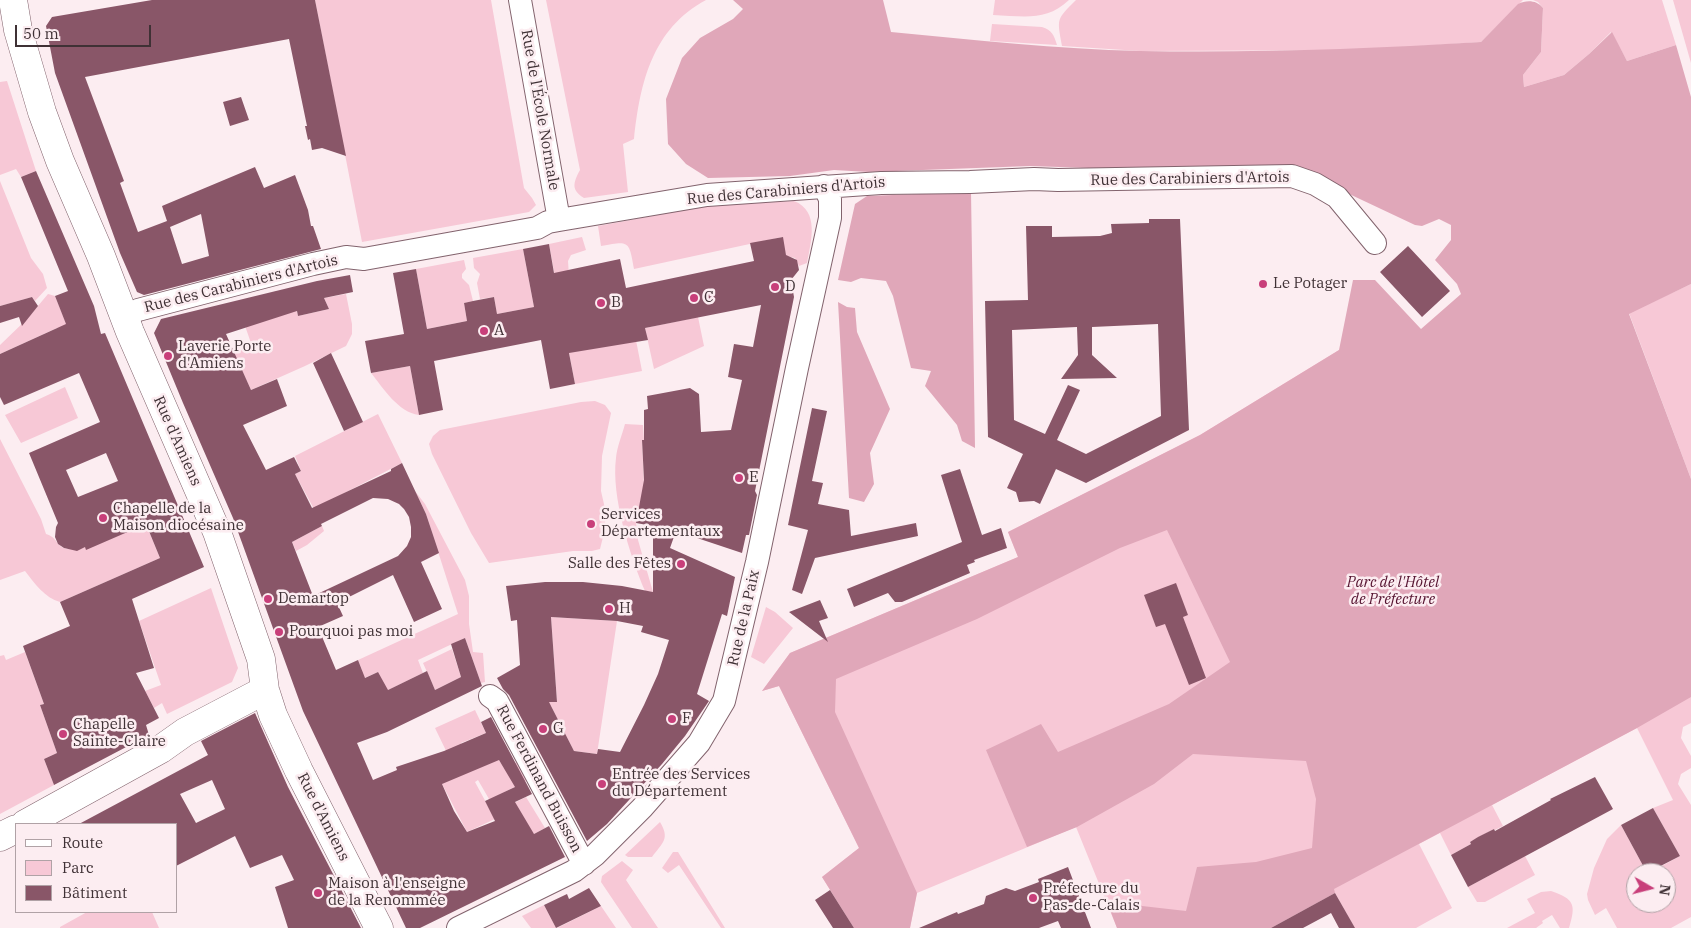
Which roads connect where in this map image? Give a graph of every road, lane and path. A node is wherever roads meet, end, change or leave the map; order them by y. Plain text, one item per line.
1 (520, 0) edge
2 (14, 1) edge
3 (824, 186) junction
4 (559, 220) junction
5 (1375, 243) dead end
6 (124, 317) junction
7 (265, 690) junction
8 (490, 696) dead end
9 (27, 823) edge
10 (15, 829) edge
11 (0, 836) edge
12 (584, 864) junction
13 (379, 928) edge
14 (458, 928) edge

1 - 4 street, Rue de l'École Normale
2 - 6 street, Rue d'Amiens
3 - 4 street, Rue des Carabiniers d'Artois
3 - 5 street, Rue des Carabiniers d'Artois
3 - 12 street, Rue de la Paix
4 - 6 street, Rue des Carabiniers d'Artois
6 - 7 street, Rue d'Amiens
7 - 9 street
7 - 13 street, Rue d'Amiens
8 - 12 street, Rue Ferdinand Buisson
10 - 11 street
12 - 14 street, Rue de la Paix

